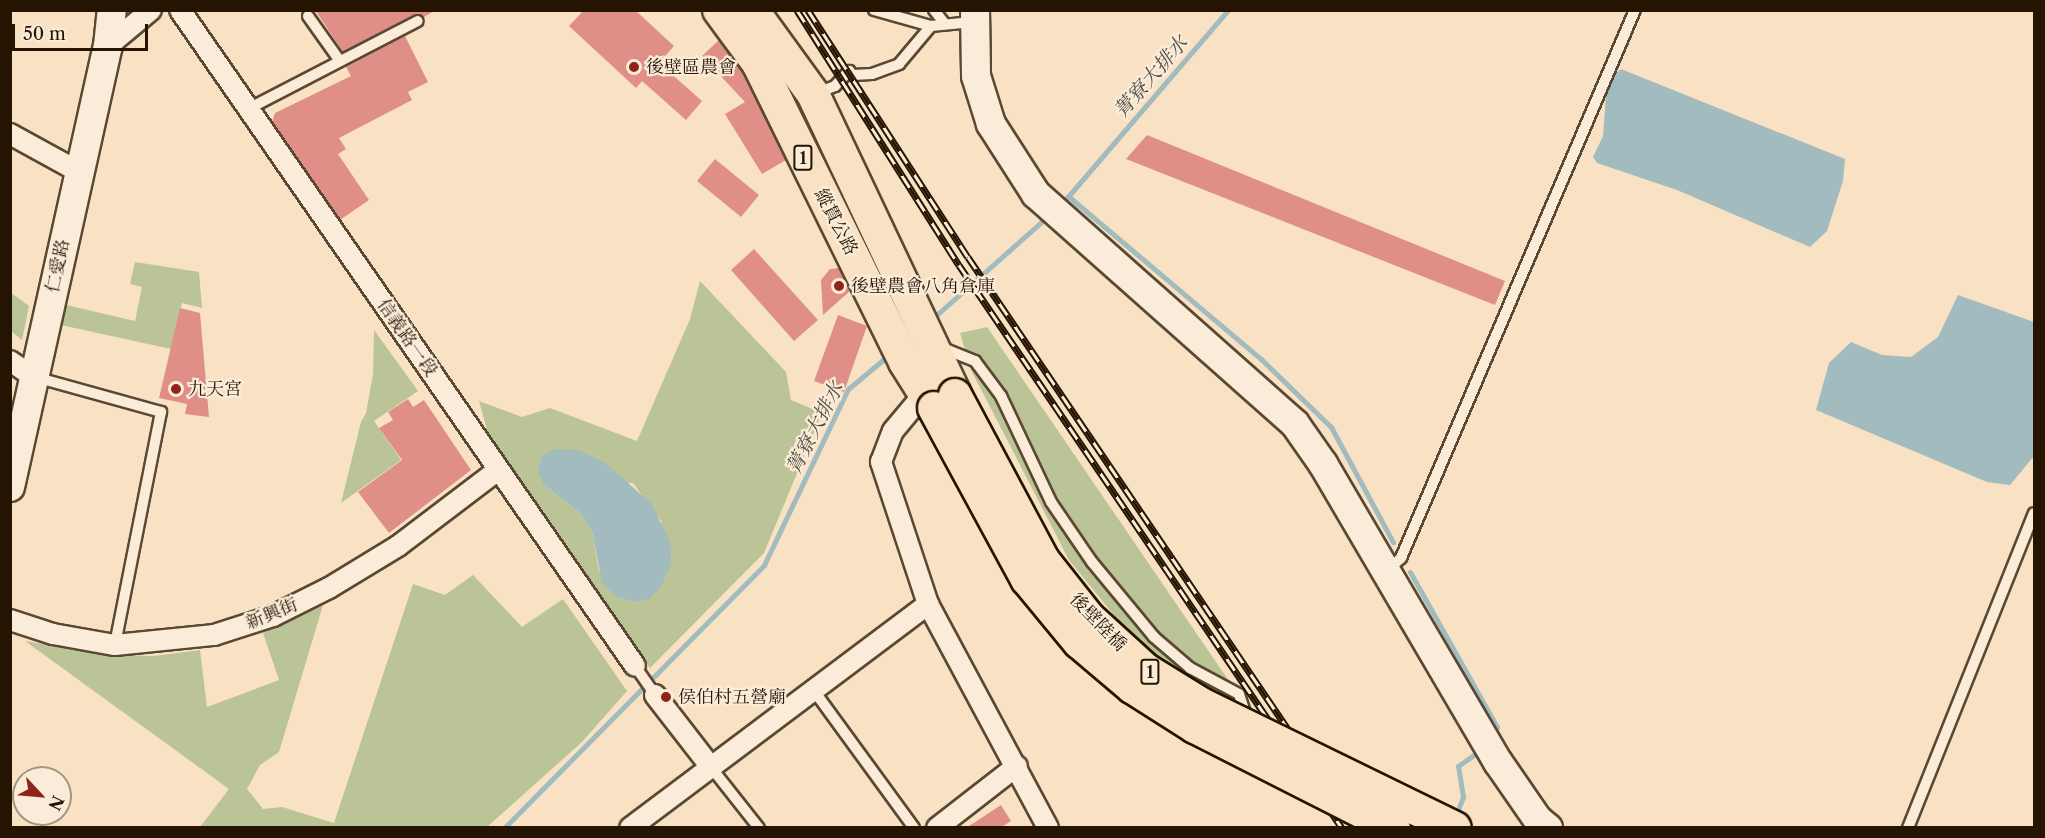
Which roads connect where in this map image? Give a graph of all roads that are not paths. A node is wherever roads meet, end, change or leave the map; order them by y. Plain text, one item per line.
1 (112, 10) edge
2 (151, 10) edge
3 (180, 10) edge
4 (719, 10) edge
5 (752, 10) edge
6 (874, 10) edge
7 (934, 10) edge
8 (1635, 10) edge
9 (308, 12) edge
10 (964, 19) edge
11 (418, 21) dead end
12 (931, 26) junction
13 (108, 46) junction
14 (340, 62) junction
15 (813, 94) junction
16 (248, 109) junction
17 (12, 138) edge
18 (79, 172) junction
19 (933, 344) junction
20 (10, 361) edge
21 (34, 377) junction
22 (937, 399) junction
23 (498, 470) junction
24 (10, 487) edge
25 (2034, 513) edge
26 (1385, 572) junction
27 (928, 604) junction
28 (10, 620) edge
29 (115, 645) junction
30 (635, 666) joint
31 (812, 688) junction
32 (655, 695) joint
33 (1127, 700) dead end
34 (710, 766) junction
35 (1017, 766) junction
36 (1256, 772) dead end
37 (630, 828) edge
38 (759, 828) edge
39 (914, 828) edge
40 (937, 828) edge
41 (1048, 828) edge
42 (1394, 828) edge
43 (1455, 828) edge
44 (1548, 828) edge
45 (1908, 828) edge

1 - 13 street, 仁愛路
2 - 13 street
3 - 16 street, 信義路一段
4 - 22 main road, 縱貫公路 / 1
5 - 15 main road, 縱貫公路 / 1
6 - 12 lane
7 - 10 lane
8 - 26 lane
9 - 14 lane
10 - 12 lane
10 - 26 street
11 - 14 lane
12 - 15 lane
13 - 18 street, 仁愛路
14 - 16 lane
15 - 19 main road, 縱貫公路 / 1
16 - 23 street, 信義路一段
17 - 18 street
18 - 21 street, 仁愛路
19 - 22 main road, 1
19 - 36 lane
20 - 21 street
21 - 24 street, 仁愛路
21 - 29 lane
22 - 27 street
22 - 33 lane
22 - 42 main road, 後壁陸橋 / 1, bridge
22 - 43 main road, 後壁陸橋 / 1, bridge
23 - 29 street, 新興街
23 - 30 street, 信義路一段
25 - 45 lane
26 - 44 street
27 - 31 street
27 - 35 street
28 - 29 street, 新興街
30 - 32 lane
31 - 34 street
31 - 39 lane
32 - 34 street
34 - 37 street
34 - 38 lane
35 - 40 street
35 - 41 street

